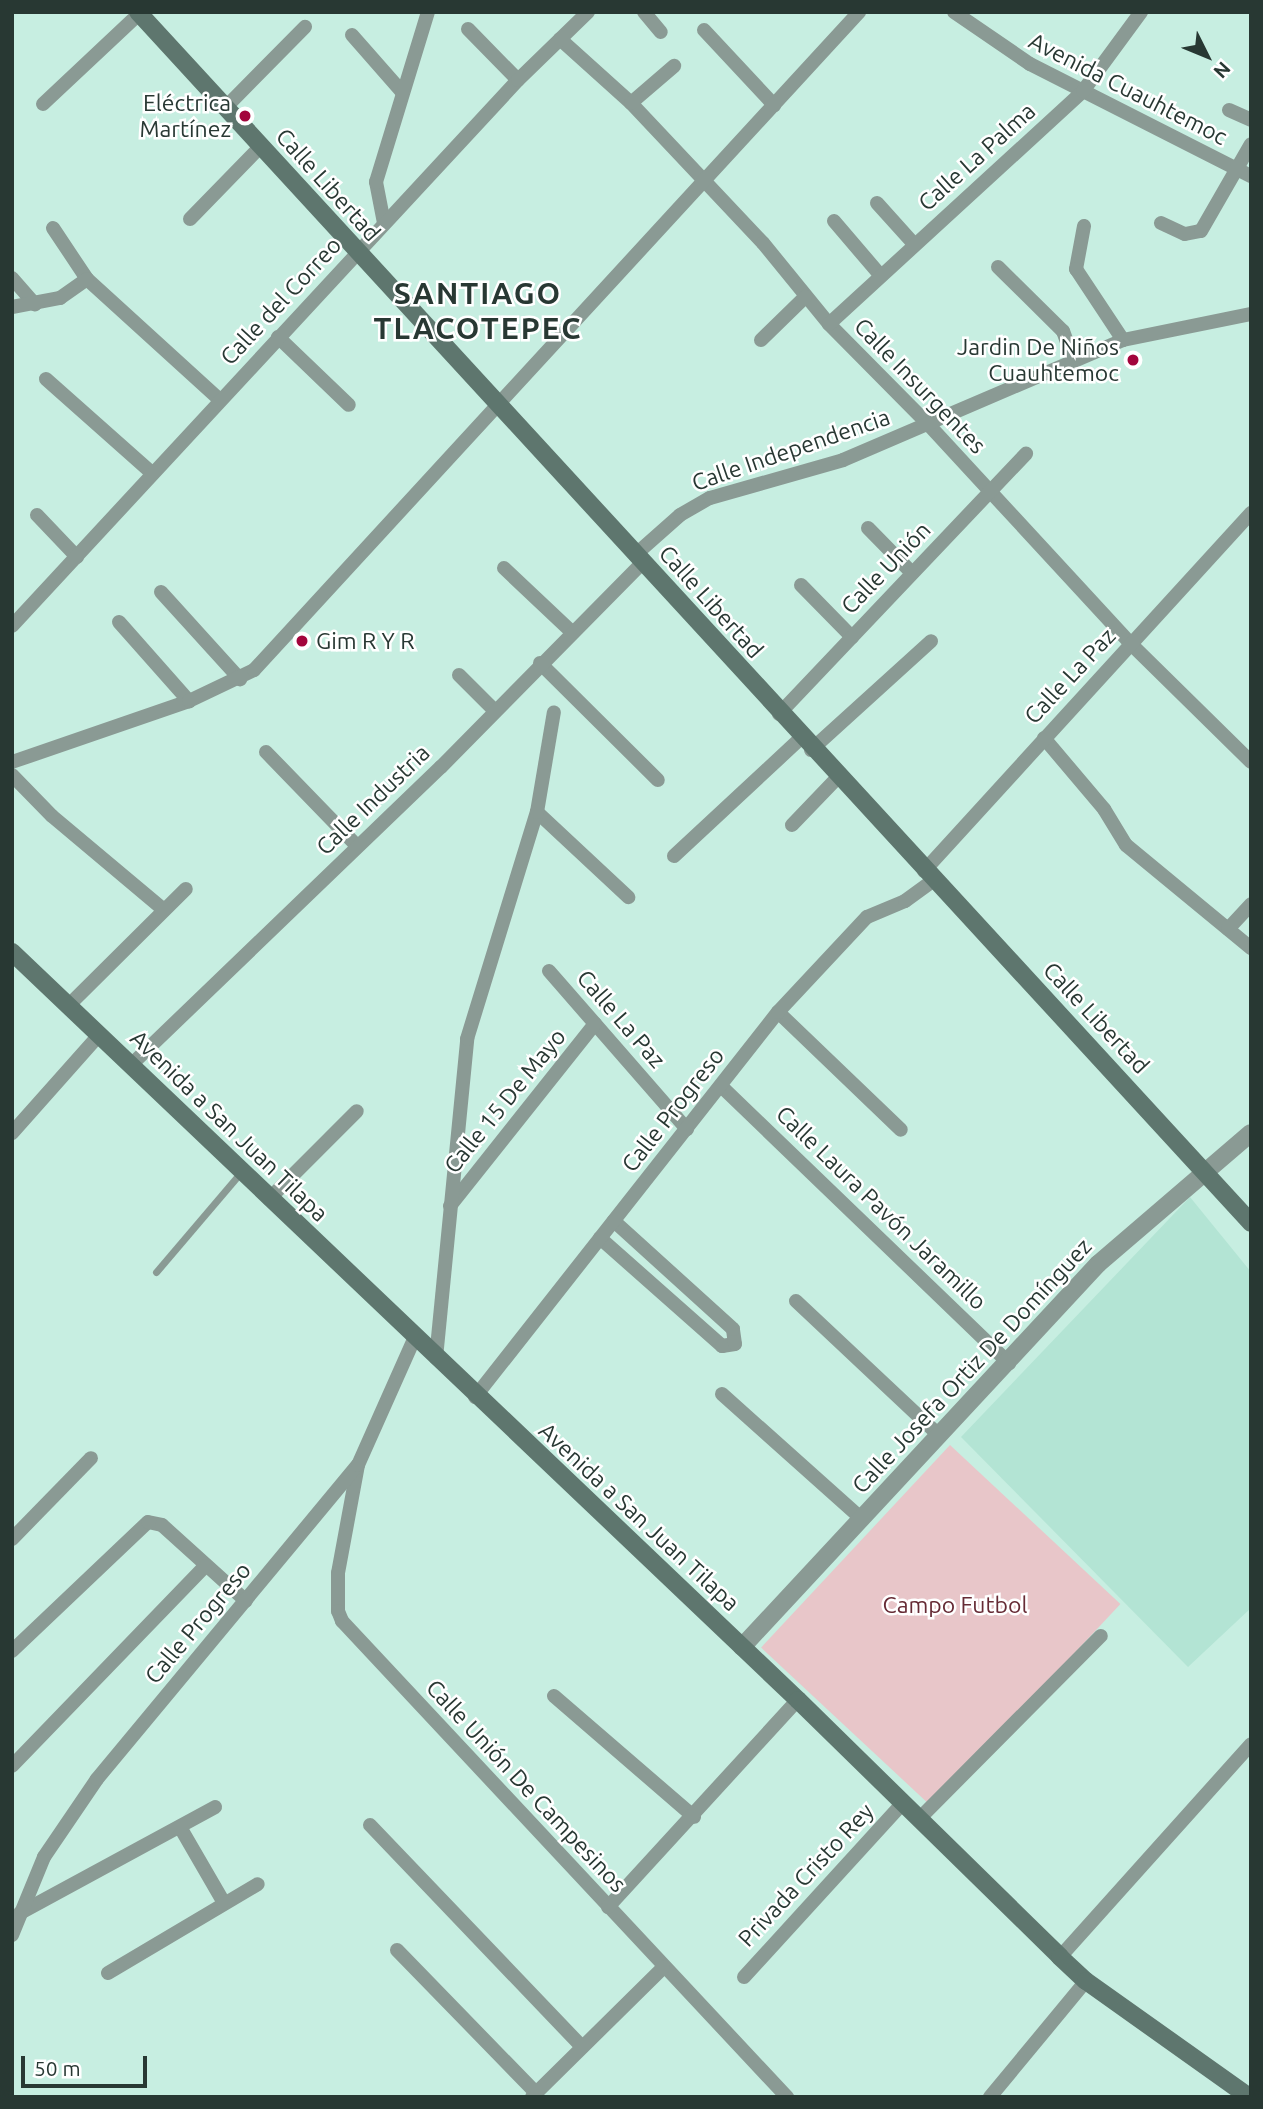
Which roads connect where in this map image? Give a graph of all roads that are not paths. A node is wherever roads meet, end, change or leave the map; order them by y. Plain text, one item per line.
1 (428, 12) edge
2 (588, 12) edge
3 (644, 12) edge
4 (859, 12) edge
5 (954, 12) edge
6 (1141, 12) edge
7 (138, 13) edge
8 (305, 27) dead end
9 (468, 29) dead end
10 (704, 30) dead end
11 (661, 32) dead end
12 (352, 36) dead end
13 (560, 39) junction
14 (674, 66) dead end
15 (518, 80) junction
16 (1083, 91) junction
17 (402, 92) junction
18 (631, 103) junction
19 (43, 104) dead end
20 (774, 105) junction
21 (225, 108) junction
22 (1228, 110) dead end
23 (1251, 120) edge
24 (1251, 144) edge
25 (260, 147) junction
26 (1244, 173) edge
27 (703, 181) junction
28 (877, 203) dead end
29 (190, 219) dead end
30 (834, 221) dead end
31 (384, 223) junction
32 (1161, 223) dead end
33 (1084, 226) dead end
34 (53, 228) dead end
35 (914, 243) junction
36 (356, 253) junction
37 (998, 267) dead end
38 (881, 276) junction
39 (12, 278) edge
40 (87, 279) junction
41 (805, 297) junction
42 (36, 304) junction
43 (12, 307) edge
44 (1251, 314) edge
45 (829, 324) junction
46 (278, 337) junction
47 (761, 340) dead end
48 (1123, 340) junction
49 (1074, 361) junction
50 (46, 379) dead end
51 (220, 400) junction
52 (349, 405) dead end
53 (499, 406) junction
54 (928, 424) junction
55 (1026, 454) dead end
56 (152, 473) junction
57 (990, 492) junction
58 (1251, 513) edge
59 (37, 515) dead end
60 (868, 528) dead end
61 (77, 556) junction
62 (638, 559) junction
63 (504, 568) dead end
64 (912, 573) junction
65 (801, 585) dead end
66 (161, 592) dead end
67 (119, 622) dead end
68 (12, 626) edge
69 (572, 632) junction
70 (852, 637) junction
71 (931, 640) dead end
72 (1131, 645) junction
73 (540, 663) junction
74 (459, 675) dead end
75 (240, 680) junction
76 (189, 701) junction
77 (495, 711) junction
78 (554, 712) dead end
79 (779, 714) junction
80 (1044, 738) junction
81 (806, 744) junction
82 (266, 752) dead end
83 (12, 762) edge
84 (1251, 762) edge
85 (12, 775) edge
86 (837, 778) junction
87 (658, 780) dead end
88 (537, 812) junction
89 (792, 825) dead end
90 (357, 846) junction
91 (674, 856) dead end
92 (929, 876) junction
93 (186, 889) dead end
94 (628, 897) dead end
95 (1251, 904) edge
96 (164, 910) junction
97 (1228, 929) junction
98 (1251, 948) edge
99 (12, 953) edge
100 (549, 971) dead end
101 (68, 1006) junction
102 (778, 1012) junction
103 (595, 1024) junction
104 (99, 1035) junction
105 (131, 1065) junction
106 (721, 1086) junction
107 (357, 1111) dead end
108 (687, 1129) junction
109 (901, 1129) dead end
110 (12, 1133) edge
111 (1251, 1133) edge
112 (1207, 1170) junction
113 (242, 1172) junction
114 (269, 1199) junction
115 (450, 1206) junction
116 (614, 1221) junction
117 (1251, 1223) edge
118 (600, 1238) junction
119 (638, 1243) junction
120 (625, 1259) junction
121 (156, 1272) dead end
122 (796, 1301) dead end
123 (415, 1337) junction
124 (436, 1358) junction
125 (1009, 1363) junction
126 (723, 1394) dead end
127 (475, 1397) junction
128 (940, 1436) junction
129 (92, 1458) dead end
130 (358, 1465) junction
131 (862, 1519) junction
132 (12, 1539) edge
133 (205, 1566) junction
134 (246, 1601) junction
135 (1101, 1636) dead end
136 (742, 1647) junction
137 (12, 1651) edge
138 (554, 1696) dead end
139 (798, 1700) junction
140 (1251, 1744) edge
141 (12, 1766) edge
142 (903, 1804) junction
143 (215, 1807) dead end
144 (694, 1817) junction
145 (919, 1819) junction
146 (370, 1825) dead end
147 (180, 1827) junction
148 (258, 1884) dead end
149 (224, 1903) junction
150 (608, 1907) junction
151 (20, 1913) junction
152 (12, 1936) edge
153 (397, 1950) dead end
154 (1060, 1957) junction
155 (663, 1968) junction
156 (108, 1973) dead end
157 (744, 1977) dead end
158 (1086, 1981) junction
159 (582, 2047) junction
160 (534, 2095) edge
161 (787, 2097) edge
162 (990, 2097) edge
163 (1249, 2097) edge

1 - 17 street
2 - 13 street, Calle del Correo
3 - 11 street
4 - 20 street
5 - 16 street, Avenida Cuauhtemoc
6 - 16 street, Calle La Palma
7 - 19 street
7 - 21 main road, Calle Libertad
8 - 21 street
9 - 15 street
10 - 20 street
12 - 17 street
13 - 15 street, Calle del Correo
13 - 18 street, Calle Insurgentes
14 - 18 street
15 - 31 street, Calle del Correo
16 - 26 street, Avenida Cuauhtemoc
16 - 35 street, Calle La Palma
17 - 31 street
18 - 27 street, Calle Insurgentes
20 - 27 street
21 - 25 main road, Calle Libertad
22 - 23 street
24 - 26 street
25 - 29 street
25 - 36 main road, Calle Libertad
26 - 32 street
27 - 41 street, Calle Insurgentes
27 - 53 street
28 - 35 street
30 - 38 street
31 - 36 street, Calle del Correo
33 - 48 street
34 - 40 street
35 - 38 street, Calle La Palma
36 - 46 street, Calle del Correo
36 - 53 main road, Calle Libertad
37 - 49 street
38 - 45 street, Calle La Palma
39 - 42 street
40 - 42 street
40 - 51 street
41 - 45 street, Calle Insurgentes
41 - 47 street
42 - 43 street
44 - 48 street, Calle Independencia
45 - 54 street, Calle Insurgentes
46 - 51 street, Calle del Correo
46 - 52 street
48 - 49 street, Calle Independencia
49 - 54 street, Calle Independencia
50 - 56 street
51 - 56 street, Calle del Correo
53 - 62 main road, Calle Libertad
53 - 75 street
54 - 57 street, Calle Insurgentes
54 - 62 street, Calle Independencia
55 - 57 street, Calle Unión
56 - 61 street, Calle del Correo
57 - 64 street, Calle Unión
57 - 72 street, Calle Insurgentes
58 - 72 street, Calle La Paz
59 - 61 street
60 - 64 street
61 - 68 street, Calle del Correo
62 - 69 street, Calle Industria
62 - 79 main road, Calle Libertad
63 - 69 street
64 - 70 street, Calle Unión
65 - 70 street
66 - 75 street
67 - 76 street
69 - 73 street, Calle Industria
70 - 79 street, Calle Unión
71 - 81 street
72 - 80 street, Calle La Paz
72 - 84 street, Calle Insurgentes
73 - 77 street, Calle Industria
73 - 87 street
74 - 77 street
75 - 76 street
76 - 83 street
77 - 90 street, Calle Industria
78 - 88 street
79 - 81 main road, Calle Libertad
80 - 92 street, Calle La Paz
80 - 97 street
81 - 86 main road, Calle Libertad
81 - 91 street
82 - 90 street
85 - 96 street
86 - 89 street
86 - 92 main road, Calle Libertad
88 - 94 street
88 - 115 street
90 - 105 street, Calle Industria
92 - 102 street, Calle Progreso
92 - 112 main road, Calle Libertad
93 - 96 street
95 - 97 street
96 - 101 street
97 - 98 street
99 - 101 main road, Avenida a San Juan Tilapa
100 - 103 street, Calle La Paz
101 - 104 main road, Avenida a San Juan Tilapa
102 - 106 street, Calle Progreso
102 - 109 street
103 - 108 street, Calle La Paz
103 - 115 street, Calle 15 De Mayo
104 - 105 main road, Avenida a San Juan Tilapa
104 - 110 street
105 - 113 main road, Avenida a San Juan Tilapa
106 - 108 street, Calle Progreso
106 - 125 street, Calle Laura Pavón Jaramillo
107 - 114 street
108 - 116 street, Calle Progreso
111 - 112 street, Calle Josefa Ortiz De Domínguez
112 - 117 main road, Calle Libertad
112 - 125 street, Calle Josefa Ortiz De Domínguez
113 - 114 main road, Avenida a San Juan Tilapa
113 - 121 lane
114 - 123 main road, Avenida a San Juan Tilapa
115 - 124 street
116 - 118 street, Calle Progreso
116 - 119 street
118 - 120 street
118 - 127 street, Calle Progreso
119 - 120 street
119 - 120 street
122 - 128 street
123 - 124 main road, Avenida a San Juan Tilapa
123 - 130 street, Calle Progreso
124 - 127 main road, Avenida a San Juan Tilapa
125 - 128 street, Calle Josefa Ortiz De Domínguez
126 - 131 street
127 - 136 main road, Avenida a San Juan Tilapa
128 - 131 street, Calle Josefa Ortiz De Domínguez
129 - 132 street
130 - 134 street, Calle Progreso
130 - 150 street, Calle Unión De Campesinos
131 - 136 street, Calle Josefa Ortiz De Domínguez
133 - 134 street
133 - 137 street
133 - 141 street
134 - 151 street, Calle Progreso
135 - 145 street
136 - 139 main road, Avenida a San Juan Tilapa
138 - 144 street
139 - 142 main road, Avenida a San Juan Tilapa
139 - 144 street
140 - 154 street
142 - 145 main road, Avenida a San Juan Tilapa
142 - 157 street, Privada Cristo Rey
143 - 147 street
144 - 150 street
145 - 154 main road, Avenida a San Juan Tilapa
146 - 159 street
147 - 149 street
147 - 151 street
148 - 149 street
149 - 156 street
150 - 155 street, Calle Unión De Campesinos
151 - 152 street, Calle Progreso
153 - 160 street
154 - 158 main road, Avenida a San Juan Tilapa
155 - 159 street
155 - 161 street, Calle Unión De Campesinos
158 - 162 street
158 - 163 main road, Avenida a San Juan Tilapa
159 - 160 street

